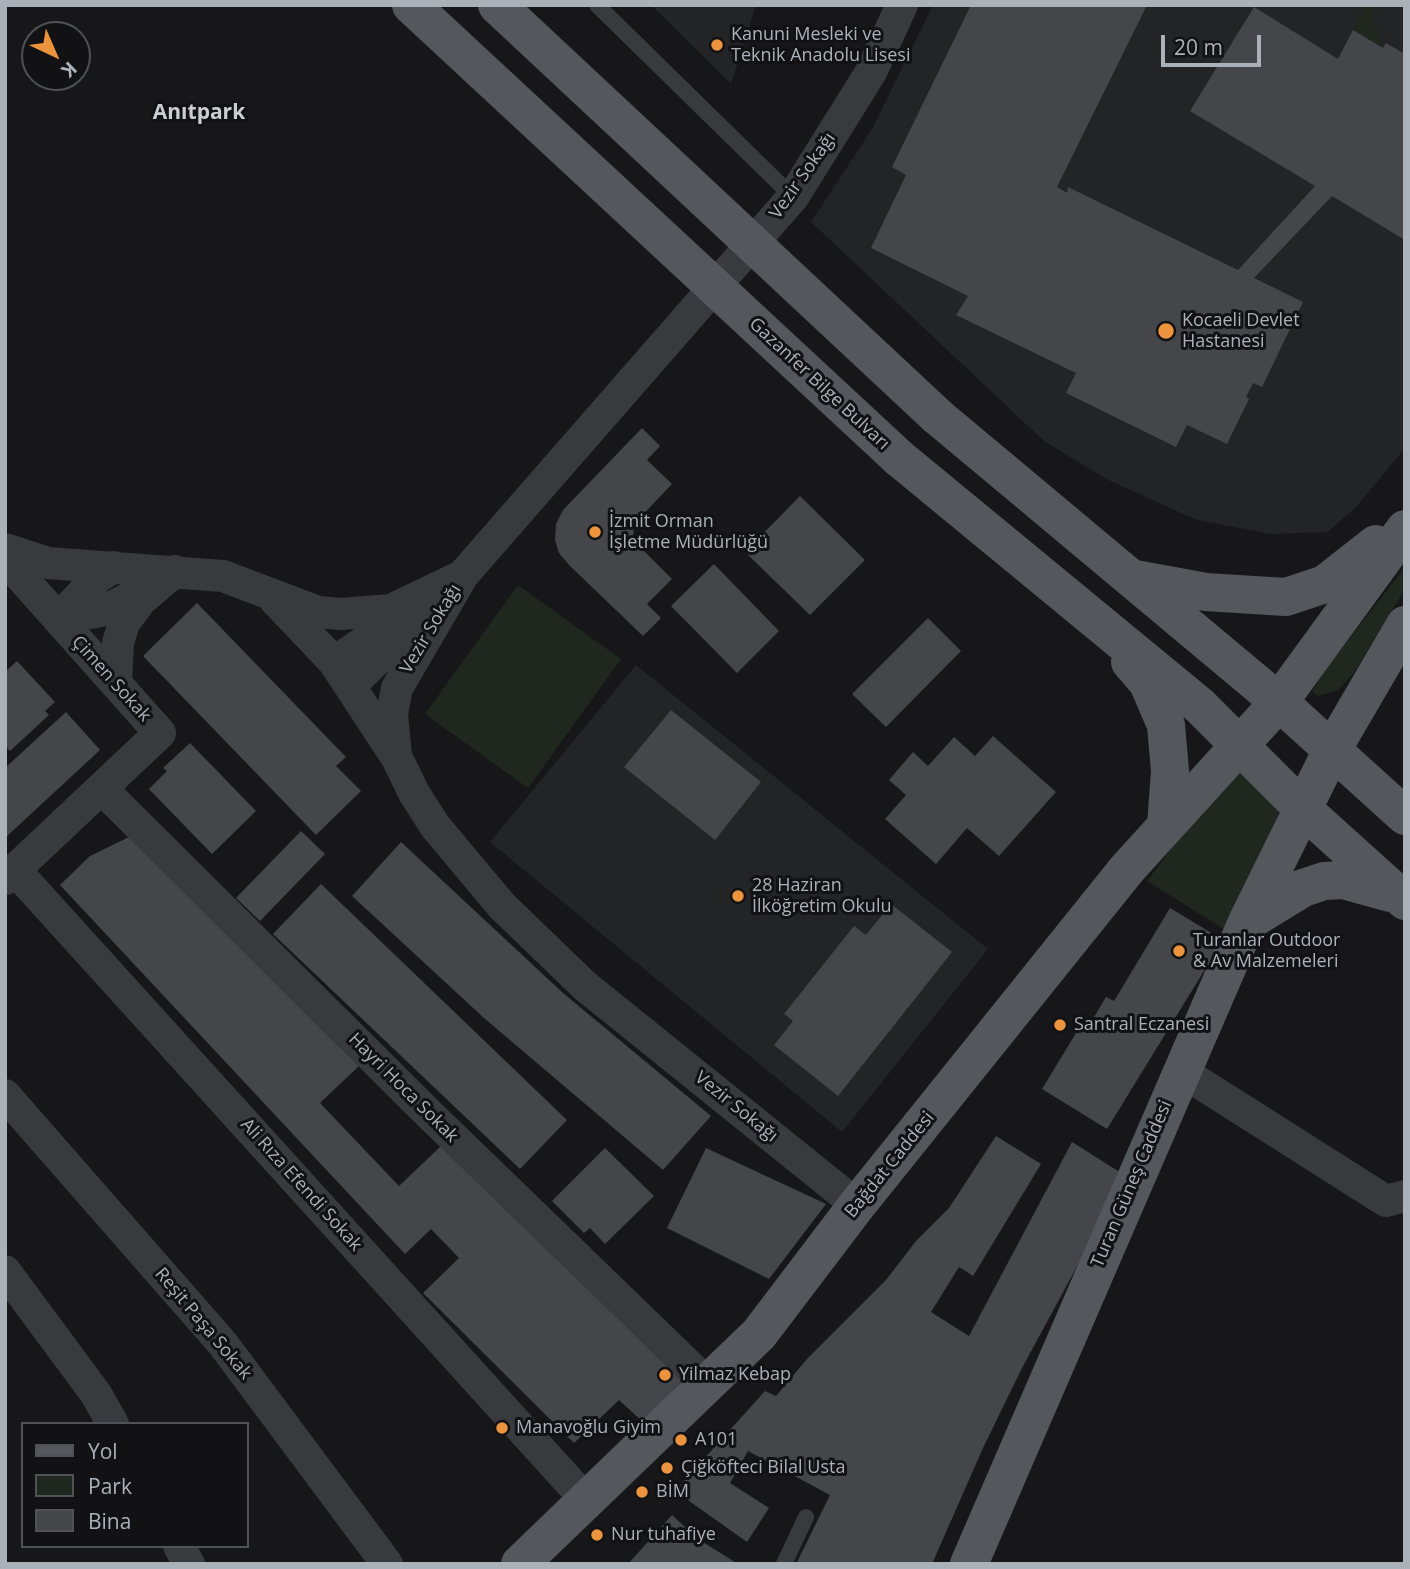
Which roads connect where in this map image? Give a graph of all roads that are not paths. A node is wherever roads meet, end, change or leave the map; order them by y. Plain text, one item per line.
1 (411, 5) edge
2 (497, 5) edge
3 (597, 5) edge
4 (902, 5) edge
5 (793, 197) junction
6 (1405, 520) edge
7 (1405, 528) edge
8 (5, 550) edge
9 (5, 559) edge
10 (114, 567) junction
11 (175, 571) junction
12 (463, 575) junction
13 (1134, 579) junction
14 (272, 597) junction
15 (58, 619) junction
16 (1098, 622) junction
17 (1405, 625) edge
18 (343, 674) junction
19 (116, 683) junction
20 (1279, 702) junction
21 (1240, 747) junction
22 (1332, 751) junction
23 (396, 756) junction
24 (102, 789) junction
25 (1303, 809) junction
26 (1405, 816) edge
27 (1166, 826) junction
28 (10, 875) edge
29 (1400, 898) edge
30 (1247, 922) junction
31 (1181, 1071) junction
32 (5, 1095) edge
33 (1405, 1196) edge
34 (857, 1205) junction
35 (5, 1271) edge
36 (708, 1384) junction
37 (112, 1422) edge
38 (586, 1500) junction
39 (806, 1517) dead end
40 (180, 1548) edge
41 (189, 1564) edge
42 (387, 1564) edge
43 (520, 1564) edge
44 (784, 1564) edge
45 (969, 1564) edge

1 - 16 main road, Gazanfer Bilge Bulvarı, bridge
2 - 13 main road, bridge
3 - 5 lane
4 - 5 street, Vezir Sokağı
5 - 12 street, Vezir Sokağı
6 - 13 main road
7 - 20 main road
8 - 10 street
9 - 15 street, Çimen Sokak
10 - 11 street
10 - 15 street
11 - 14 street
11 - 15 street
11 - 19 street
12 - 14 street
12 - 18 street
12 - 23 street, Vezir Sokağı
13 - 20 main road
14 - 18 street
15 - 19 street, Çimen Sokak
16 - 21 main road, Gazanfer Bilge Bulvarı
16 - 27 main road
17 - 22 main road
18 - 23 street
19 - 24 street, Çimen Sokak
20 - 21 main road, Bağdat Caddesi
20 - 22 main road
21 - 25 main road, Gazanfer Bilge Bulvarı
21 - 27 main road, Bağdat Caddesi
22 - 25 main road, Turan Güneş Caddesi
22 - 26 main road
23 - 34 street, Vezir Sokağı
24 - 28 street, Çimen Sokak
24 - 36 street, Hayri Hoca Sokak
25 - 29 main road
25 - 30 main road, Turan Güneş Caddesi
27 - 34 main road, Bağdat Caddesi
28 - 38 street, Ali Rıza Efendi Sokak
29 - 30 main road
30 - 31 main road, Turan Güneş Caddesi
31 - 33 street
31 - 45 main road, Turan Güneş Caddesi
32 - 42 street, Reşit Paşa Sokak
34 - 36 main road, Bağdat Caddesi
35 - 37 street
36 - 38 main road, Bağdat Caddesi
38 - 43 main road, Bağdat Caddesi
39 - 44 lane
40 - 41 street

